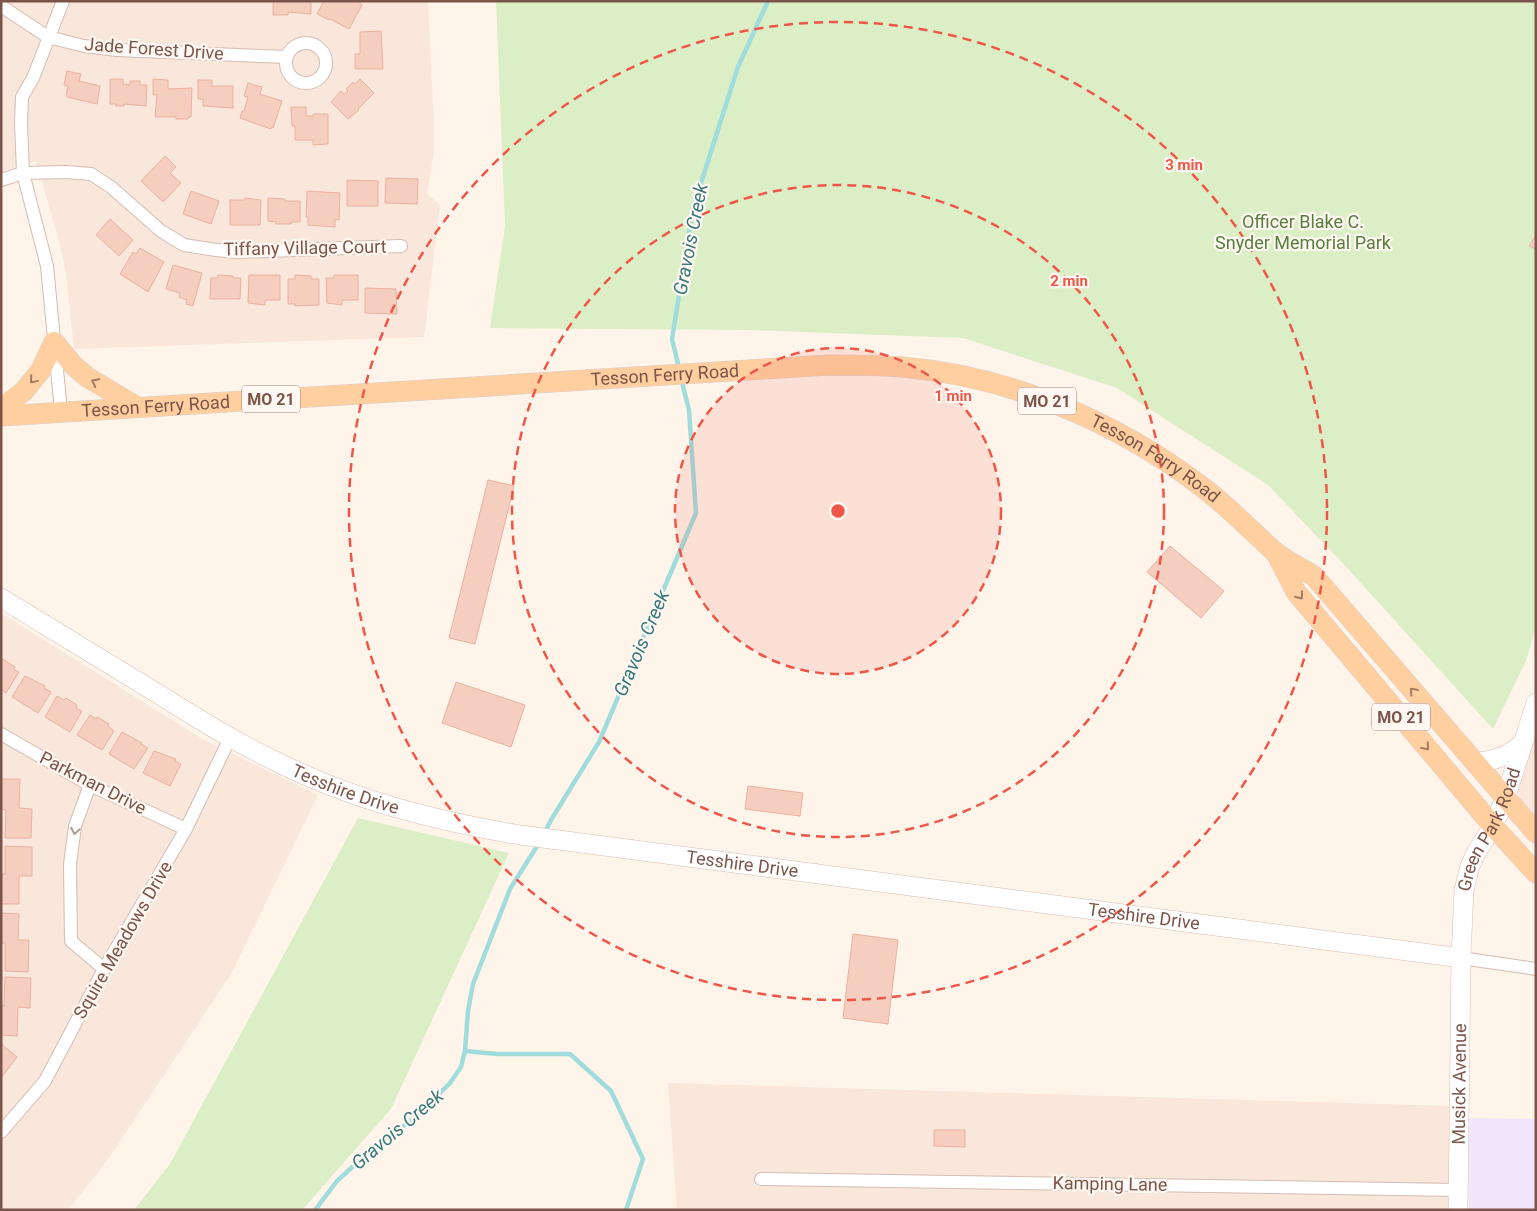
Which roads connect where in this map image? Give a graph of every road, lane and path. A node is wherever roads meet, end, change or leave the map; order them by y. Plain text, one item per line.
1 (63, 1) edge
2 (1, 6) edge
3 (48, 37) junction
4 (287, 57) dead end
5 (23, 174) junction
6 (1, 180) edge
7 (401, 246) dead end
8 (54, 342) junction
9 (137, 407) junction
10 (1, 409) edge
11 (60, 411) junction
12 (1, 416) edge
13 (1276, 553) junction
14 (1, 598) edge
15 (1536, 703) edge
16 (1, 734) edge
17 (230, 738) junction
18 (1523, 743) junction
19 (1474, 762) junction
20 (90, 785) junction
21 (1504, 799) junction
22 (1493, 826) junction
23 (186, 829) junction
24 (1536, 834) edge
25 (1536, 873) edge
26 (1461, 958) junction
27 (104, 969) junction
28 (1536, 969) edge
29 (1, 1132) edge
30 (761, 1179) dead end
31 (1459, 1190) junction
32 (1458, 1210) edge

1 - 3 street
2 - 3 street, Jade Forest Drive
3 - 4 street, Jade Forest Drive
3 - 5 street
5 - 6 street, Tiffany Village Court
5 - 7 street, Tiffany Village Court
5 - 8 street
9 -> 8 main road
8 -> 10 main road
8 - 11 street
9 - 11 main road, Tesson Ferry Road / MO 21
9 - 13 main road, Tesson Ferry Road / MO 21
11 - 12 main road, Tesson Ferry Road / MO 21
19 -> 13 main road, Tesson Ferry Road / MO 21
13 -> 22 main road, Tesson Ferry Road / MO 21
14 - 17 street, Tesshire Drive
15 - 18 street, Green Park Road
16 - 20 street, Parkman Drive
17 - 23 street, Squire Meadows Drive
17 - 26 street, Tesshire Drive
18 - 19 street
18 - 21 street, Green Park Road
19 - 21 main road, Tesson Ferry Road / MO 21
20 - 23 street, Parkman Drive
20 -> 27 street
21 - 22 street, Green Park Road
21 - 24 main road, Tesson Ferry Road / MO 21
22 - 25 main road, Tesson Ferry Road / MO 21
22 - 26 street, Green Park Road
23 - 27 street, Squire Meadows Drive
26 - 28 street, Tesshire Drive
26 - 31 street, Musick Avenue
27 - 29 street, Squire Meadows Drive
30 - 31 street, Kamping Lane
31 - 32 street, Musick Avenue

